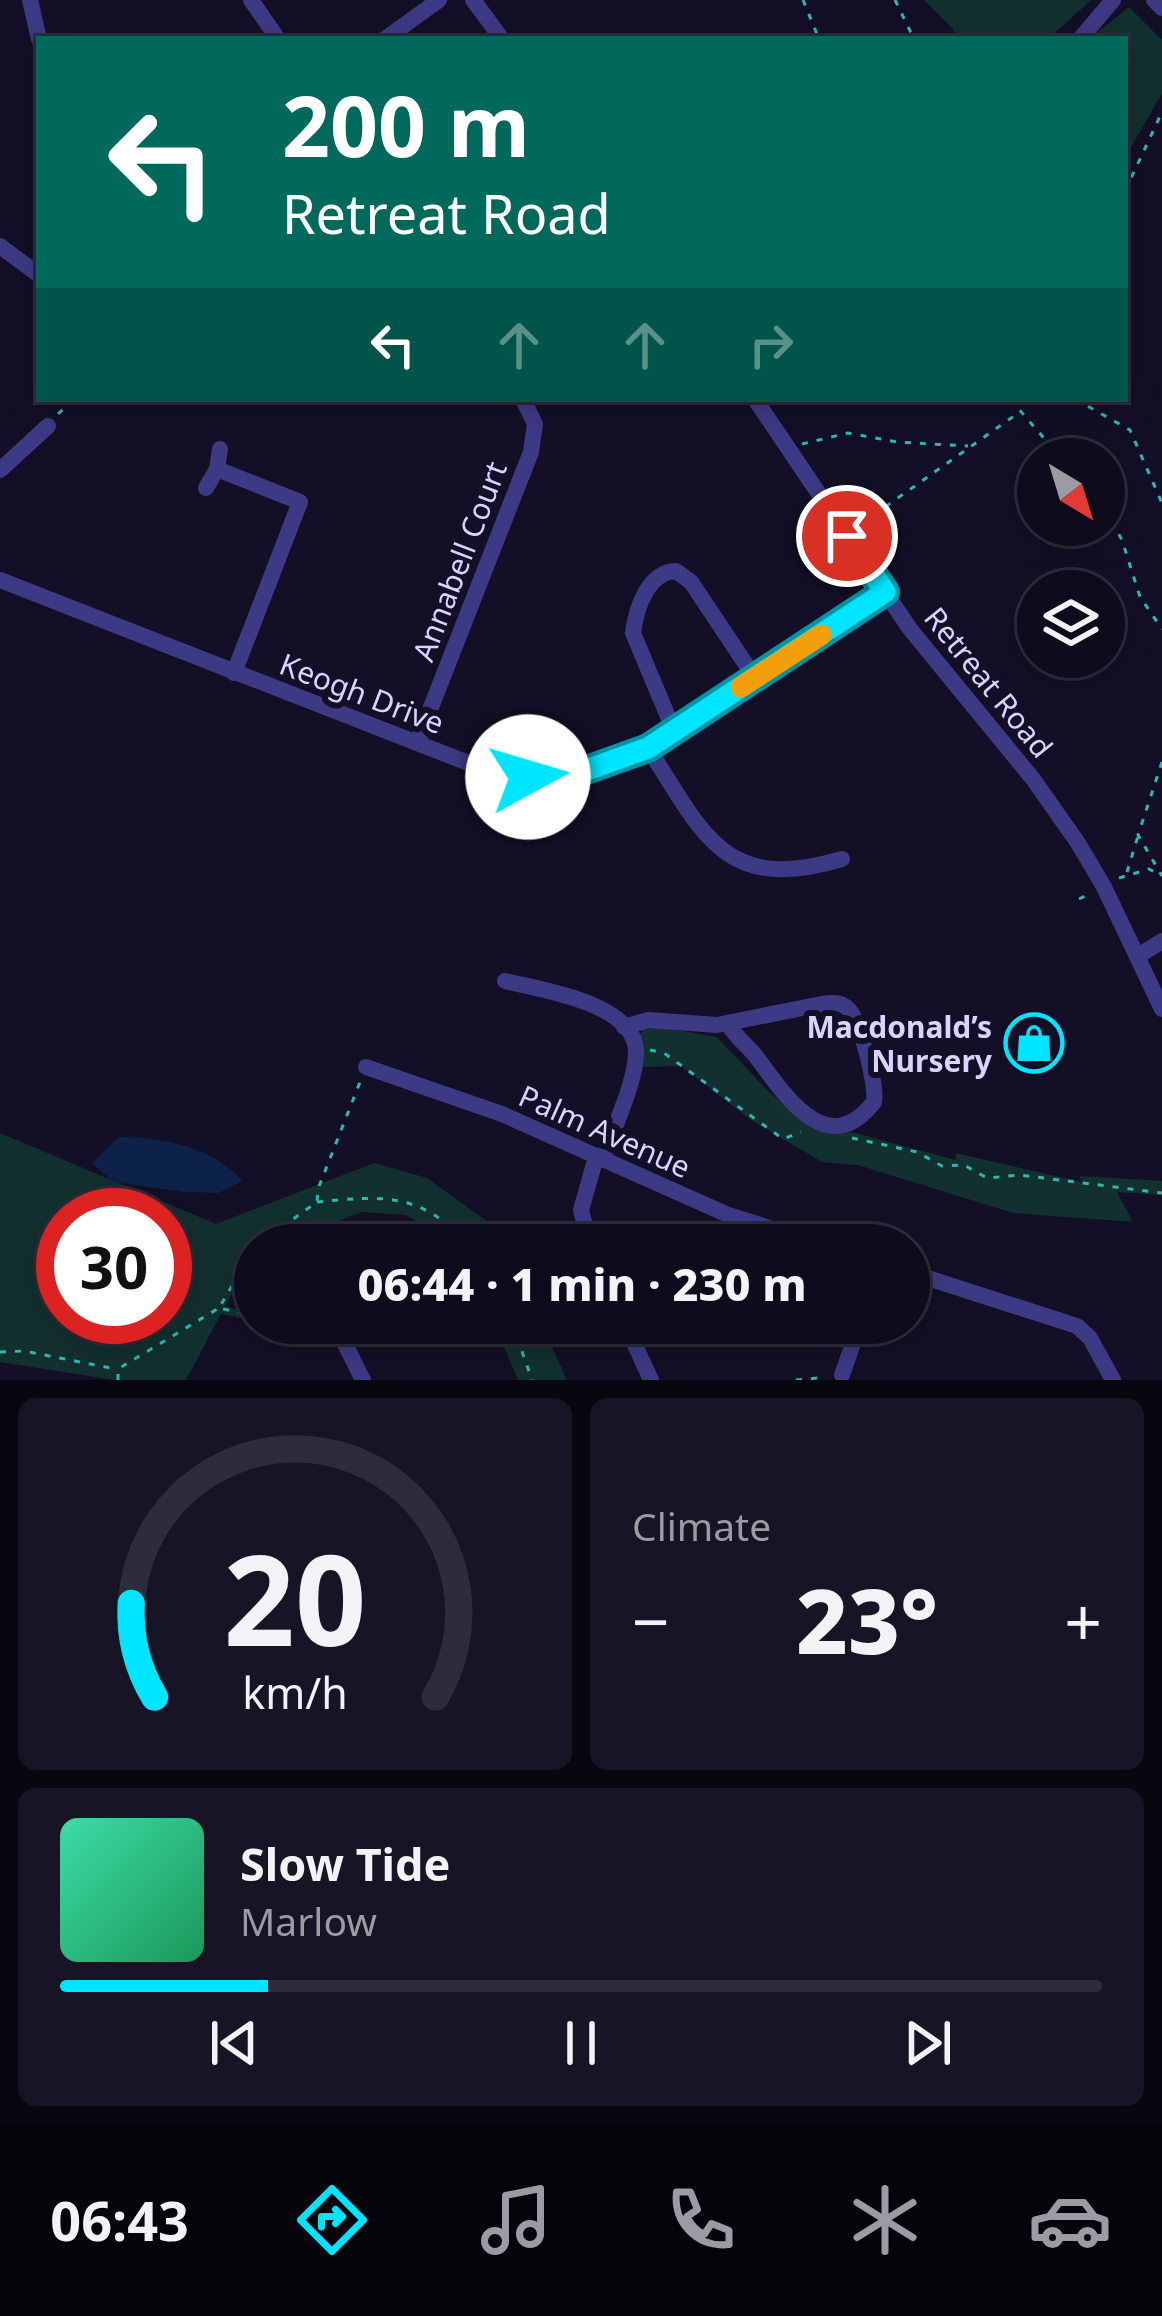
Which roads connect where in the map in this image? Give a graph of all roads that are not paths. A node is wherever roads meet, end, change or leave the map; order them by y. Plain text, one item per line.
1 (30, 0) edge
2 (251, 0) edge
3 (439, 0) edge
4 (473, 0) edge
5 (1113, 0) edge
6 (1154, 0) edge
7 (1162, 8) edge
8 (39, 36) edge
9 (276, 36) edge
10 (389, 36) edge
11 (500, 36) edge
12 (1083, 36) edge
13 (0, 246) edge
14 (36, 273) edge
15 (524, 402) edge
16 (757, 402) edge
17 (48, 425) road end
18 (220, 449) dead end
19 (217, 469) junction
20 (0, 470) edge
21 (206, 488) dead end
22 (0, 580) edge
23 (885, 592) junction
24 (234, 673) junction
25 (755, 678) junction
26 (674, 731) junction
27 (416, 743) junction
28 (648, 748) junction
29 (842, 859) dead end
30 (1162, 941) edge
31 (1138, 956) junction
32 (505, 981) dead end
33 (1162, 1009) edge
34 (728, 1023) junction
35 (625, 1027) junction
36 (366, 1066) road end
37 (599, 1159) junction
38 (585, 1224) edge
39 (757, 1224) edge
40 (930, 1279) edge
41 (344, 1344) edge
42 (635, 1344) edge
43 (853, 1344) edge
44 (842, 1375) dead end
45 (363, 1380) edge
46 (651, 1380) edge
47 (1113, 1380) edge

1 - 8 street
2 - 9 street
3 - 10 street
4 - 11 street
5 - 12 street
6 - 7 street
13 - 14 street
15 - 27 street, Annabell Court
16 - 23 street, Retreat Road
17 - 20 street
18 - 19 street
19 - 21 street
19 - 24 street
22 - 24 street, Keogh Drive
23 - 25 street, Keogh Drive
23 - 31 street, Retreat Road
24 - 27 street, Keogh Drive
25 - 26 street, Keogh Drive
25 - 26 street
26 - 28 street, Keogh Drive
27 - 28 street, Keogh Drive
28 - 29 street
30 - 31 street
31 - 33 street, Retreat Road
32 - 35 street
34 - 34 street
34 - 35 street
35 - 37 street
36 - 37 street, Palm Avenue
37 - 38 street
37 - 39 street, Palm Avenue
40 - 47 street
41 - 45 street
42 - 46 street
43 - 44 street

